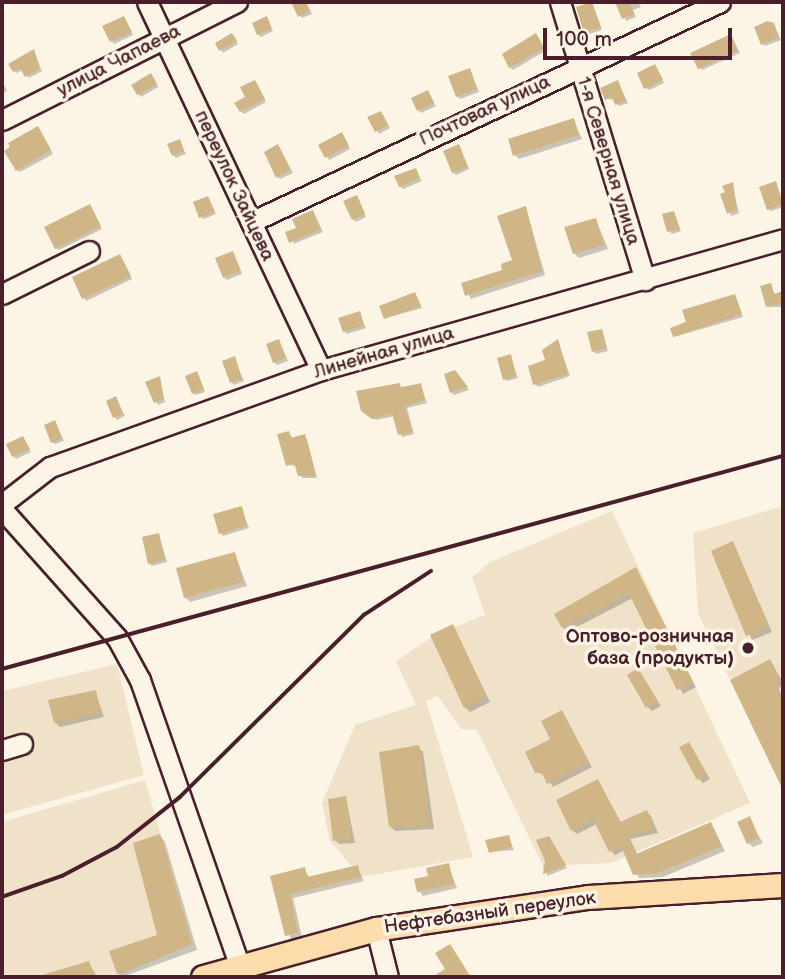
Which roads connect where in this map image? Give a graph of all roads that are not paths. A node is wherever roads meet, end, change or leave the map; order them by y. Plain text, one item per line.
1 (147, 2) edge
2 (237, 2) edge
3 (560, 2) edge
4 (720, 2) edge
5 (164, 37) junction
6 (578, 66) junction
7 (2, 120) edge
8 (251, 222) junction
9 (783, 239) edge
10 (89, 251) dead end
11 (645, 280) junction
12 (2, 294) edge
13 (321, 370) junction
14 (2, 507) edge
15 (22, 744) dead end
16 (2, 750) edge
17 (783, 885) edge
18 (376, 929) junction
19 (239, 965) junction
20 (211, 976) edge
21 (388, 977) edge

1 - 5 street, переулок Зайцева
2 - 5 street, улица Чапаева
3 - 6 street, 1-я Северная улица
4 - 6 street, Почтовая улица
5 - 7 street, улица Чапаева
5 - 8 street, переулок Зайцева
6 - 8 street, Почтовая улица
6 - 11 street, 1-я Северная улица
8 - 13 street, переулок Зайцева
9 - 11 street, Линейная улица
10 - 12 street
11 - 13 street, Линейная улица
13 - 14 street, Линейная улица
14 - 19 street
15 - 16 street
17 - 18 main road, Нефтебазный переулок
18 - 19 main road, Нефтебазный переулок
18 - 21 street
19 - 20 main road, Нефтебазный переулок

